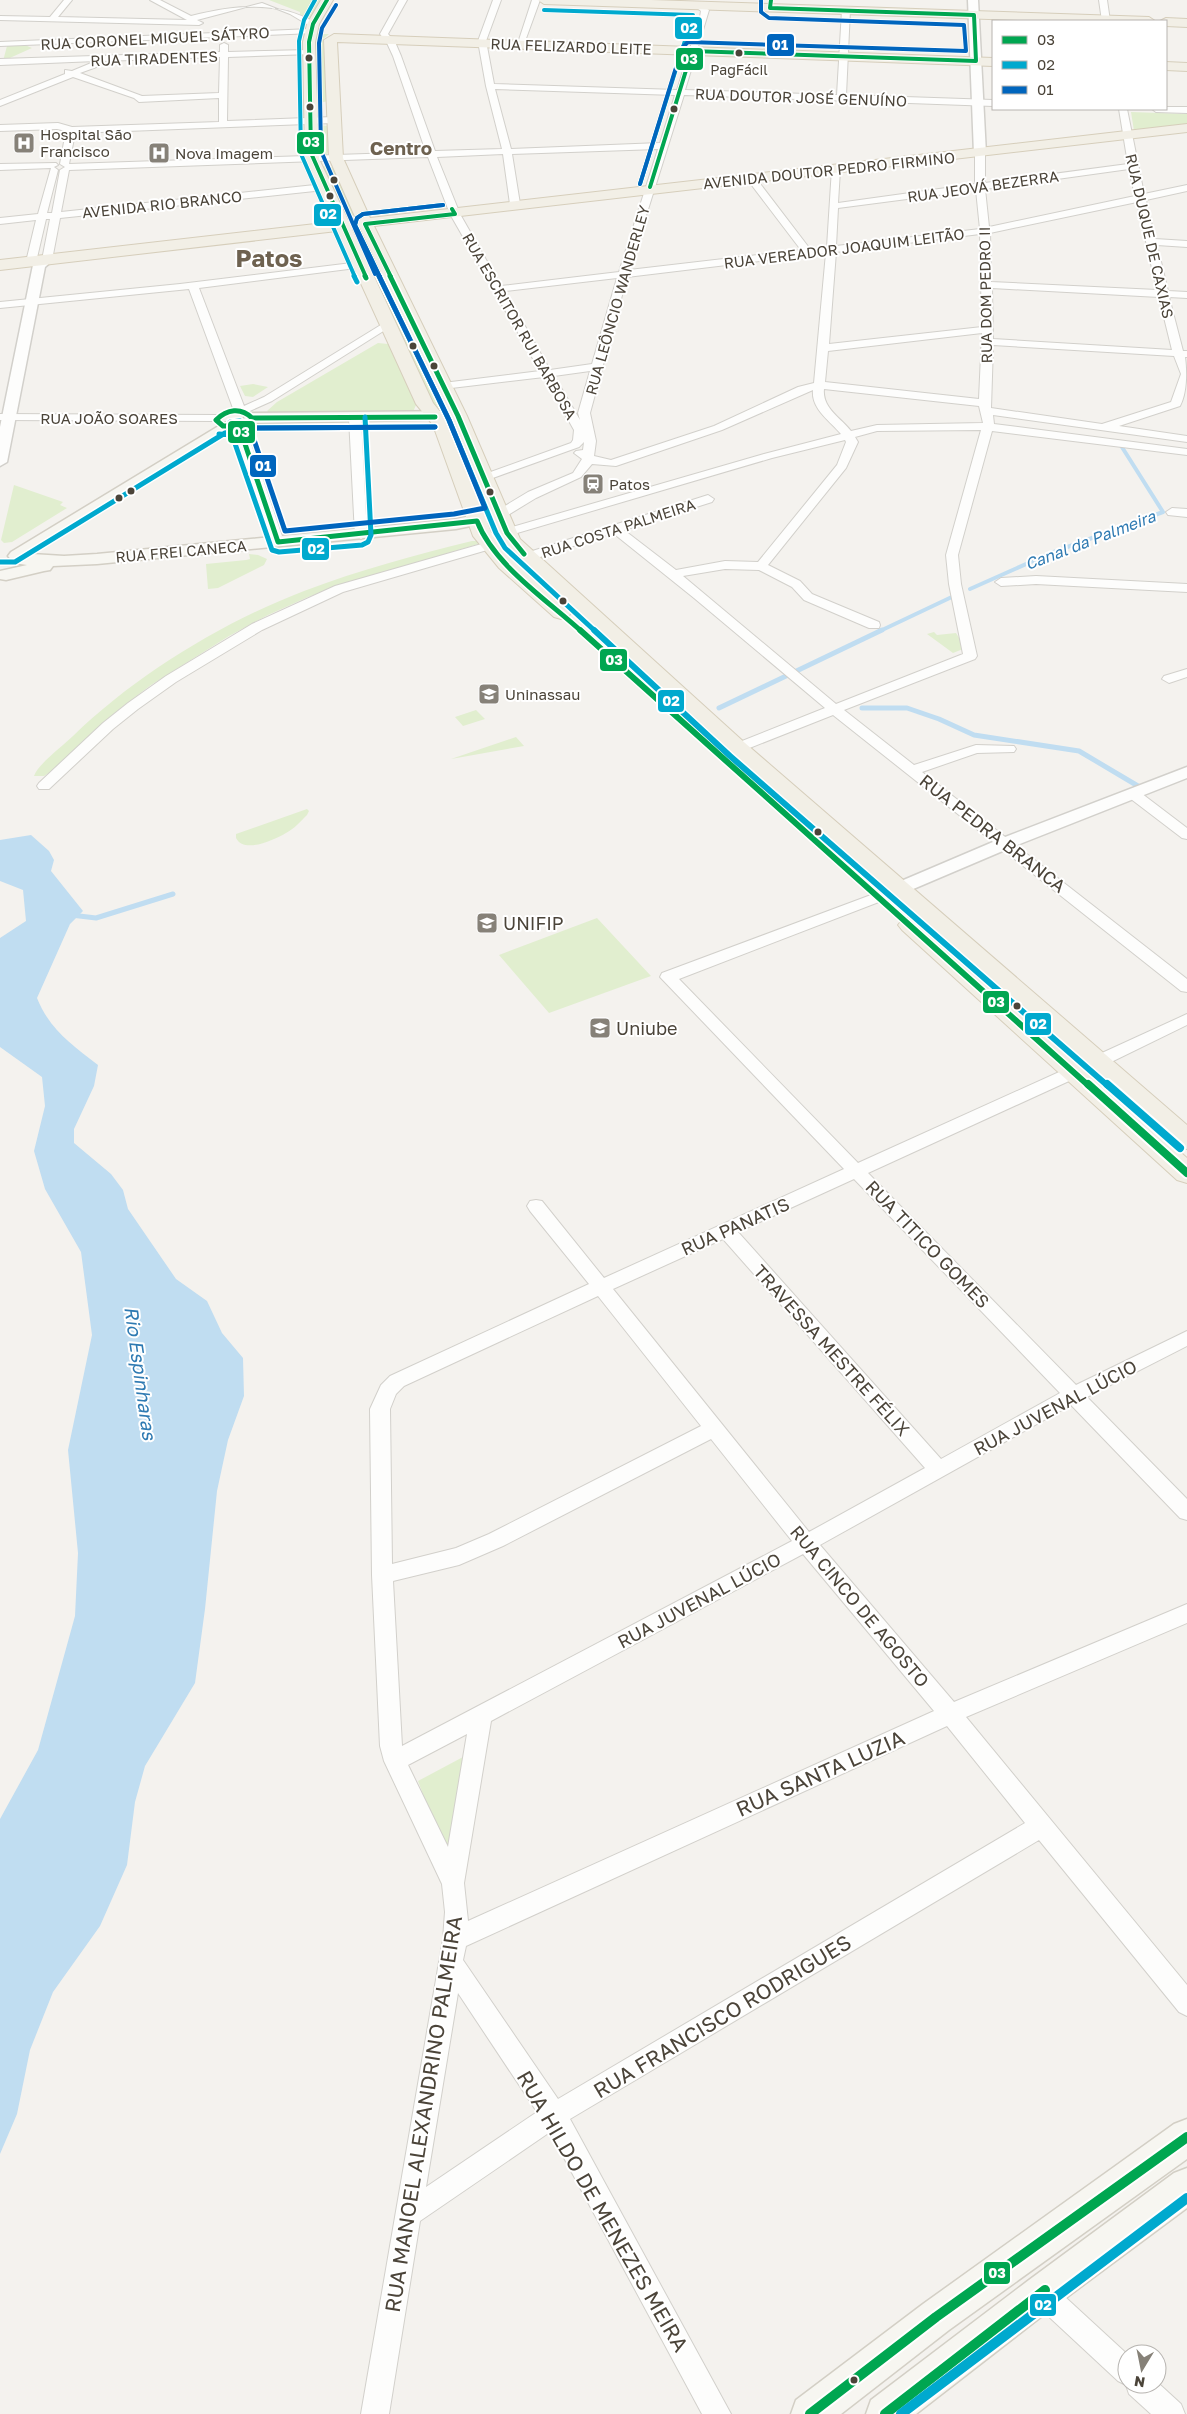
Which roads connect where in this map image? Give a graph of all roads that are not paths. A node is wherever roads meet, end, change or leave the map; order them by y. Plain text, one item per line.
1 (68, 0) edge
2 (154, 0) edge
3 (263, 0) edge
4 (326, 0) edge
5 (403, 0) edge
6 (413, 0) edge
7 (497, 0) edge
8 (536, 0) edge
9 (544, 0) edge
10 (973, 0) edge
11 (1103, 0) edge
12 (770, 4) edge
13 (697, 5) junction
14 (846, 10) junction
15 (974, 15) junction
16 (0, 18) edge
17 (53, 18) junction
18 (190, 19) junction
19 (1106, 20) edge
20 (1167, 22) edge
21 (1187, 23) edge
22 (199, 24) junction
23 (312, 27) junction
24 (224, 35) junction
25 (391, 40) junction
26 (482, 42) junction
27 (51, 43) junction
28 (0, 44) edge
29 (520, 44) junction
30 (692, 51) junction
31 (309, 52) junction
32 (224, 55) junction
33 (843, 57) junction
34 (96, 59) junction
35 (109, 59) junction
36 (976, 61) junction
37 (992, 62) edge
38 (2, 63) edge
39 (1167, 66) edge
40 (1187, 67) edge
41 (71, 72) junction
42 (490, 86) junction
43 (679, 93) junction
44 (223, 95) junction
45 (0, 98) edge
46 (841, 99) junction
47 (977, 102) junction
48 (0, 103) edge
49 (992, 103) edge
50 (1167, 109) edge
51 (1123, 110) edge
52 (1187, 110) edge
53 (333, 112) junction
54 (311, 113) junction
55 (138, 114) junction
56 (223, 122) junction
57 (0, 128) edge
58 (1187, 128) edge
59 (63, 130) junction
60 (0, 133) edge
61 (1127, 135) junction
62 (663, 146) junction
63 (507, 152) junction
64 (980, 154) junction
65 (431, 155) junction
66 (336, 158) junction
67 (312, 159) junction
68 (54, 165) junction
69 (1133, 166) junction
70 (0, 167) edge
71 (67, 167) junction
72 (835, 170) junction
73 (0, 172) edge
74 (752, 179) junction
75 (980, 186) junction
76 (324, 187) junction
77 (1187, 188) edge
78 (649, 190) junction
79 (1142, 197) junction
80 (515, 204) junction
81 (834, 206) junction
82 (454, 211) junction
83 (56, 215) junction
84 (41, 217) junction
85 (0, 220) edge
86 (364, 222) junction
87 (341, 224) junction
88 (985, 231) junction
89 (1152, 242) junction
90 (1187, 244) edge
91 (830, 250) junction
92 (808, 253) junction
93 (0, 258) edge
94 (40, 259) junction
95 (0, 265) edge
96 (360, 265) junction
97 (623, 274) junction
98 (193, 285) junction
99 (986, 285) junction
100 (498, 289) junction
101 (1163, 293) junction
102 (1187, 295) edge
103 (33, 303) junction
104 (0, 305) edge
105 (0, 310) edge
106 (388, 325) junction
107 (988, 330) junction
108 (988, 342) junction
109 (822, 348) junction
110 (1182, 354) edge
111 (207, 356) dead end
112 (597, 367) junction
113 (545, 373) junction
114 (818, 385) junction
115 (443, 386) junction
116 (985, 407) junction
117 (458, 416) junction
118 (5, 417) edge
119 (435, 417) junction
120 (233, 418) junction
121 (355, 418) junction
122 (988, 427) junction
123 (1103, 427) junction
124 (849, 435) junction
125 (1187, 438) edge
126 (560, 452) junction
127 (1187, 452) edge
128 (590, 456) junction
129 (0, 462) edge
130 (484, 478) junction
131 (464, 485) junction
132 (708, 499) dead end
133 (1172, 512) dead end
134 (1187, 513) edge
135 (616, 530) junction
136 (490, 531) junction
137 (361, 535) junction
138 (278, 542) junction
139 (12, 555) edge
140 (528, 557) junction
141 (64, 561) junction
142 (761, 566) junction
143 (675, 574) junction
144 (3, 576) edge
145 (1001, 582) dead end
146 (1187, 588) edge
147 (874, 625) dead end
148 (1187, 673) edge
149 (644, 676) junction
150 (1169, 680) dead end
151 (834, 708) junction
152 (737, 748) junction
153 (1009, 749) dead end
154 (913, 770) junction
155 (1187, 772) edge
156 (44, 786) dead end
157 (1132, 793) junction
158 (1187, 835) edge
159 (1006, 842) junction
160 (888, 893) junction
161 (1187, 987) edge
162 (1187, 1019) edge
163 (1086, 1067) junction
164 (1187, 1140) edge
165 (857, 1171) junction
166 (1187, 1173) edge
167 (536, 1206) dead end
168 (726, 1230) junction
169 (600, 1287) junction
170 (1187, 1338) edge
171 (397, 1381) joint
172 (1073, 1395) junction
173 (713, 1429) junction
174 (939, 1470) junction
175 (1187, 1512) edge
176 (806, 1543) junction
177 (382, 1575) junction
178 (1187, 1613) edge
179 (950, 1714) junction
180 (481, 1716) junction
181 (395, 1761) junction
182 (1041, 1826) junction
183 (453, 1884) junction
184 (452, 1950) junction
185 (1187, 2004) edge
186 (554, 2115) junction
187 (1187, 2137) edge
188 (1187, 2186) edge
189 (408, 2214) junction
190 (1042, 2293) junction
191 (1117, 2363) edge
192 (1150, 2394) edge
193 (375, 2414) edge
194 (717, 2414) edge
195 (810, 2414) edge
196 (885, 2414) edge
197 (1171, 2414) edge

1 - 17 street
2 - 18 street
3 - 18 street
3 - 23 street
4 - 23 main road
5 - 25 street, RUA ESCRITOR RUI BARBOSA
6 - 25 street
7 - 26 street
8 - 29 street
9 - 13 main road
10 - 15 street, RUA DOM PEDRO II
11 - 19 street
12 - 13 main road
12 - 14 main road
13 - 30 street, RUA LEÔNCIO WANDERLEY
14 - 15 main road
14 - 33 street
15 - 19 main road
15 - 36 street, RUA DOM PEDRO II
16 - 17 street
17 - 22 street
18 - 22 street
20 - 21 main road
22 - 24 street
23 - 24 street, RUA CORONEL MIGUEL SÁTYRO
23 - 31 main road
24 - 27 street, RUA CORONEL MIGUEL SÁTYRO
24 - 32 street
25 - 26 main road, RUA FELIZARDO LEITE
25 - 53 main road, RUA FELIZARDO LEITE
25 - 65 street, RUA ESCRITOR RUI BARBOSA
26 - 29 main road, RUA FELIZARDO LEITE
26 - 42 street
27 - 28 street, RUA CORONEL MIGUEL SÁTYRO
27 - 38 street
29 - 30 main road, RUA FELIZARDO LEITE
30 - 33 main road, RUA FELIZARDO LEITE
30 - 43 street, RUA LEÔNCIO WANDERLEY
31 - 32 street, RUA TIRADENTES
31 - 54 main road
32 - 35 street, RUA TIRADENTES
32 - 44 street
33 - 36 main road, RUA FELIZARDO LEITE
33 - 46 street
34 - 35 street, RUA TIRADENTES
34 - 38 street, RUA TIRADENTES
34 - 41 street
35 - 41 street
36 - 37 main road, RUA FELIZARDO LEITE
36 - 47 street, RUA DOM PEDRO II
39 - 40 main road
41 - 45 street
41 - 48 street
41 - 55 street
42 - 43 street, RUA DOUTOR JOSÉ GENUÍNO
42 - 63 street
43 - 46 street, RUA DOUTOR JOSÉ GENUÍNO
43 - 62 street, RUA LEÔNCIO WANDERLEY
44 - 55 street
44 - 56 street
46 - 47 street, RUA DOUTOR JOSÉ GENUÍNO
47 - 49 street, RUA DOUTOR JOSÉ GENUÍNO
47 - 64 street, RUA DOM PEDRO II
50 - 52 street
51 - 61 street, RUA DUQUE DE CAXIAS
53 - 54 street
53 - 54 main road
53 - 66 main road
54 - 56 street
54 - 67 main road
55 - 56 street
55 - 59 street
57 - 59 street
58 - 61 main road, AVENIDA DOUTOR PEDRO FIRMINO
59 - 60 street
59 - 71 street
61 - 64 main road, AVENIDA DOUTOR PEDRO FIRMINO
61 - 69 street, RUA DUQUE DE CAXIAS
62 - 63 street
62 - 78 street, RUA LEÔNCIO WANDERLEY
63 - 65 street
63 - 80 street
64 - 72 main road, AVENIDA DOUTOR PEDRO FIRMINO
64 - 75 street, RUA DOM PEDRO II
65 - 66 street
65 - 82 street, RUA ESCRITOR RUI BARBOSA
66 - 67 street
66 - 86 main road
67 - 71 street
67 - 76 main road
68 - 70 street
68 - 71 street
68 - 73 street
68 - 84 street
69 - 75 street, RUA JEOVÁ BEZERRA
69 - 79 street, RUA DUQUE DE CAXIAS
71 - 83 street
72 - 74 main road, AVENIDA DOUTOR PEDRO FIRMINO
72 - 81 street
74 - 78 main road, AVENIDA DOUTOR PEDRO FIRMINO
74 - 92 street
75 - 81 street, RUA JEOVÁ BEZERRA
75 - 88 street, RUA DOM PEDRO II
76 - 83 street, AVENIDA RIO BRANCO
76 - 87 main road
77 - 79 street, RUA VEREADOR JOAQUIM LEITÃO
78 - 80 main road, AVENIDA DOUTOR PEDRO FIRMINO
78 - 97 street, RUA LEÔNCIO WANDERLEY
79 - 88 street, RUA VEREADOR JOAQUIM LEITÃO
79 - 89 street, RUA DUQUE DE CAXIAS
80 - 82 main road, AVENIDA DOUTOR PEDRO FIRMINO
81 - 91 street
82 - 86 main road, AVENIDA DOUTOR PEDRO FIRMINO
82 - 100 street, RUA ESCRITOR RUI BARBOSA
83 - 84 street, AVENIDA RIO BRANCO
83 - 94 street
84 - 85 street, AVENIDA RIO BRANCO
84 - 94 street
86 - 87 main road, AVENIDA DOUTOR PEDRO FIRMINO
86 - 115 main road
87 - 94 main road, AVENIDA DOUTOR PEDRO FIRMINO
87 - 96 main road
88 - 91 street, RUA VEREADOR JOAQUIM LEITÃO
88 - 99 street, RUA DOM PEDRO II
89 - 90 street
89 - 101 street, RUA DUQUE DE CAXIAS
91 - 92 street, RUA VEREADOR JOAQUIM LEITÃO
91 - 109 street
92 - 97 street, RUA VEREADOR JOAQUIM LEITÃO
93 - 94 main road, AVENIDA DOUTOR PEDRO FIRMINO
94 - 95 main road, AVENIDA DOUTOR PEDRO FIRMINO
94 - 103 street
96 - 98 street
96 - 106 main road
97 - 100 street, RUA VEREADOR JOAQUIM LEITÃO
97 - 112 street, RUA LEÔNCIO WANDERLEY
98 - 103 street
98 - 120 street
99 - 101 street
99 - 107 street, RUA DOM PEDRO II
100 - 113 street, RUA ESCRITOR RUI BARBOSA
101 - 102 street
101 - 110 street, RUA DUQUE DE CAXIAS
103 - 104 street
103 - 105 street
103 - 118 street
106 - 119 main road
106 - 120 street
107 - 108 street, RUA DOM PEDRO II
107 - 109 street
108 - 110 street
108 - 116 street, RUA DOM PEDRO II
109 - 114 street
110 - 123 street, RUA DUQUE DE CAXIAS
111 - 120 street
112 - 113 street
112 - 128 street, RUA LEÔNCIO WANDERLEY
113 - 115 street
113 - 126 street, RUA ESCRITOR RUI BARBOSA
114 - 116 street
114 - 124 street
114 - 128 street
115 - 117 main road
116 - 122 street, RUA DOM PEDRO II
116 - 123 street
117 - 119 main road
117 - 130 main road
118 - 120 street, RUA JOÃO SOARES
118 - 129 street
119 - 121 main road
119 - 131 main road
120 - 121 main road
120 - 138 street
120 - 139 main road
121 - 137 street
122 - 124 street
122 - 127 street
122 - 151 street, RUA DOM PEDRO II
123 - 125 street
124 - 136 street
124 - 142 street
126 - 128 street
126 - 130 street, RUA ESCRITOR RUI BARBOSA
128 - 136 street
130 - 131 street, RUA ESCRITOR RUI BARBOSA
130 - 136 main road
131 - 136 main road
132 - 135 street, RUA COSTA PALMEIRA
133 - 134 street
135 - 140 street, RUA COSTA PALMEIRA
135 - 143 street
136 - 137 main road, RUA FREI CANECA
136 - 140 main road
136 - 149 main road
136 - 156 street
137 - 138 main road, RUA FREI CANECA
138 - 141 main road, RUA FREI CANECA
139 - 141 main road, RUA FREI CANECA
139 - 144 main road
140 - 149 main road
141 - 144 main road, RUA FREI CANECA
142 - 143 street
142 - 147 street
143 - 151 street, RUA PEDRA BRANCA
145 - 146 street
148 - 150 street
149 - 152 main road
149 - 160 main road
151 - 152 street
151 - 154 street, RUA PEDRA BRANCA
152 - 160 main road
153 - 154 street
154 - 159 street, RUA PEDRA BRANCA
155 - 157 street
157 - 158 street
157 - 159 street
159 - 160 street
159 - 161 street, RUA PEDRA BRANCA
160 - 163 main road
160 - 165 street, RUA TITICO GOMES
162 - 163 street, RUA PANATIS
163 - 164 main road
163 - 165 street, RUA PANATIS
163 - 166 main road
165 - 168 street, RUA PANATIS
165 - 172 street, RUA TITICO GOMES
167 - 169 street, RUA CINCO DE AGOSTO
168 - 169 street, RUA PANATIS
168 - 174 street, TRAVESSA MESTRE FÉLIX
169 - 171 street, RUA PANATIS
169 - 173 street, RUA CINCO DE AGOSTO
170 - 172 street, RUA JUVENAL LÚCIO
171 - 177 street, RUA MANOEL ALEXANDRINO PALMEIRA
172 - 174 street, RUA JUVENAL LÚCIO
172 - 175 street, RUA TITICO GOMES
173 - 176 street, RUA CINCO DE AGOSTO
173 - 177 street
174 - 176 street, RUA JUVENAL LÚCIO
176 - 179 street, RUA CINCO DE AGOSTO
176 - 180 street, RUA JUVENAL LÚCIO
177 - 181 street, RUA MANOEL ALEXANDRINO PALMEIRA
178 - 179 street, RUA SANTA LUZIA
179 - 182 street, RUA CINCO DE AGOSTO
179 - 184 street, RUA SANTA LUZIA
180 - 181 street, RUA JUVENAL LÚCIO
180 - 183 street
181 - 183 street, RUA MANOEL ALEXANDRINO PALMEIRA
182 - 185 street, RUA CINCO DE AGOSTO
182 - 186 street, RUA FRANCISCO RODRIGUES
183 - 184 street, RUA MANOEL ALEXANDRINO PALMEIRA
184 - 186 street, RUA HILDO DE MENEZES MEIRA
184 - 189 street, RUA MANOEL ALEXANDRINO PALMEIRA
186 - 189 street, RUA FRANCISCO RODRIGUES
186 - 194 street, RUA HILDO DE MENEZES MEIRA
187 - 195 main road
188 - 190 main road
189 - 193 street, RUA MANOEL ALEXANDRINO PALMEIRA
190 - 191 street
190 - 196 main road
192 - 197 street

